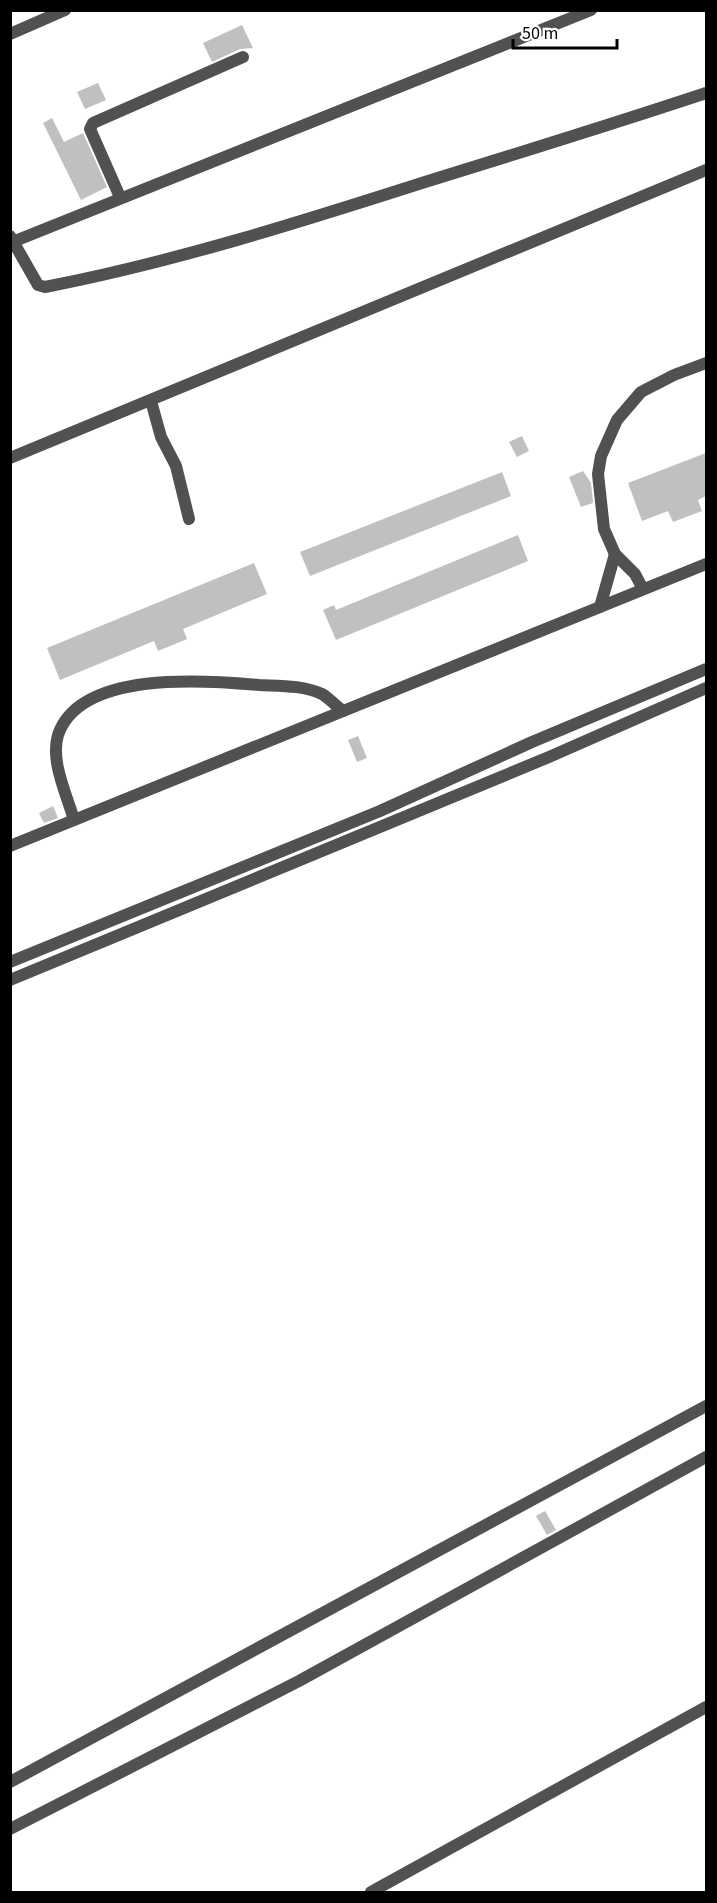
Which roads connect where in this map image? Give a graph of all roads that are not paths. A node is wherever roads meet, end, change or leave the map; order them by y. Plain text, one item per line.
1 (65, 10) edge
2 (591, 10) edge
3 (10, 34) edge
4 (243, 57) dead end
5 (706, 93) edge
6 (706, 170) edge
7 (120, 198) junction
8 (12, 240) edge
9 (706, 363) edge
10 (152, 401) junction
11 (10, 458) edge
12 (189, 519) dead end
13 (615, 554) junction
14 (706, 564) edge
15 (643, 589) junction
16 (600, 607) junction
17 (706, 669) edge
18 (706, 688) edge
19 (343, 711) junction
20 (74, 820) junction
21 (10, 846) edge
22 (10, 962) edge
23 (10, 980) edge
24 (706, 1406) edge
25 (706, 1457) edge
26 (706, 1707) edge
27 (10, 1782) edge
28 (10, 1829) edge
29 (372, 1893) edge

1 - 3 street
2 - 7 street
4 - 7 street
5 - 8 street
6 - 10 street
7 - 8 street
9 - 13 street
10 - 11 street
10 - 12 street
13 - 15 street
13 - 16 street
14 - 15 street
15 - 16 street
16 - 19 street
17 - 22 street
18 - 23 street
19 - 20 street
19 - 20 street
20 - 21 street
24 - 27 street
25 - 28 street
26 - 29 street

